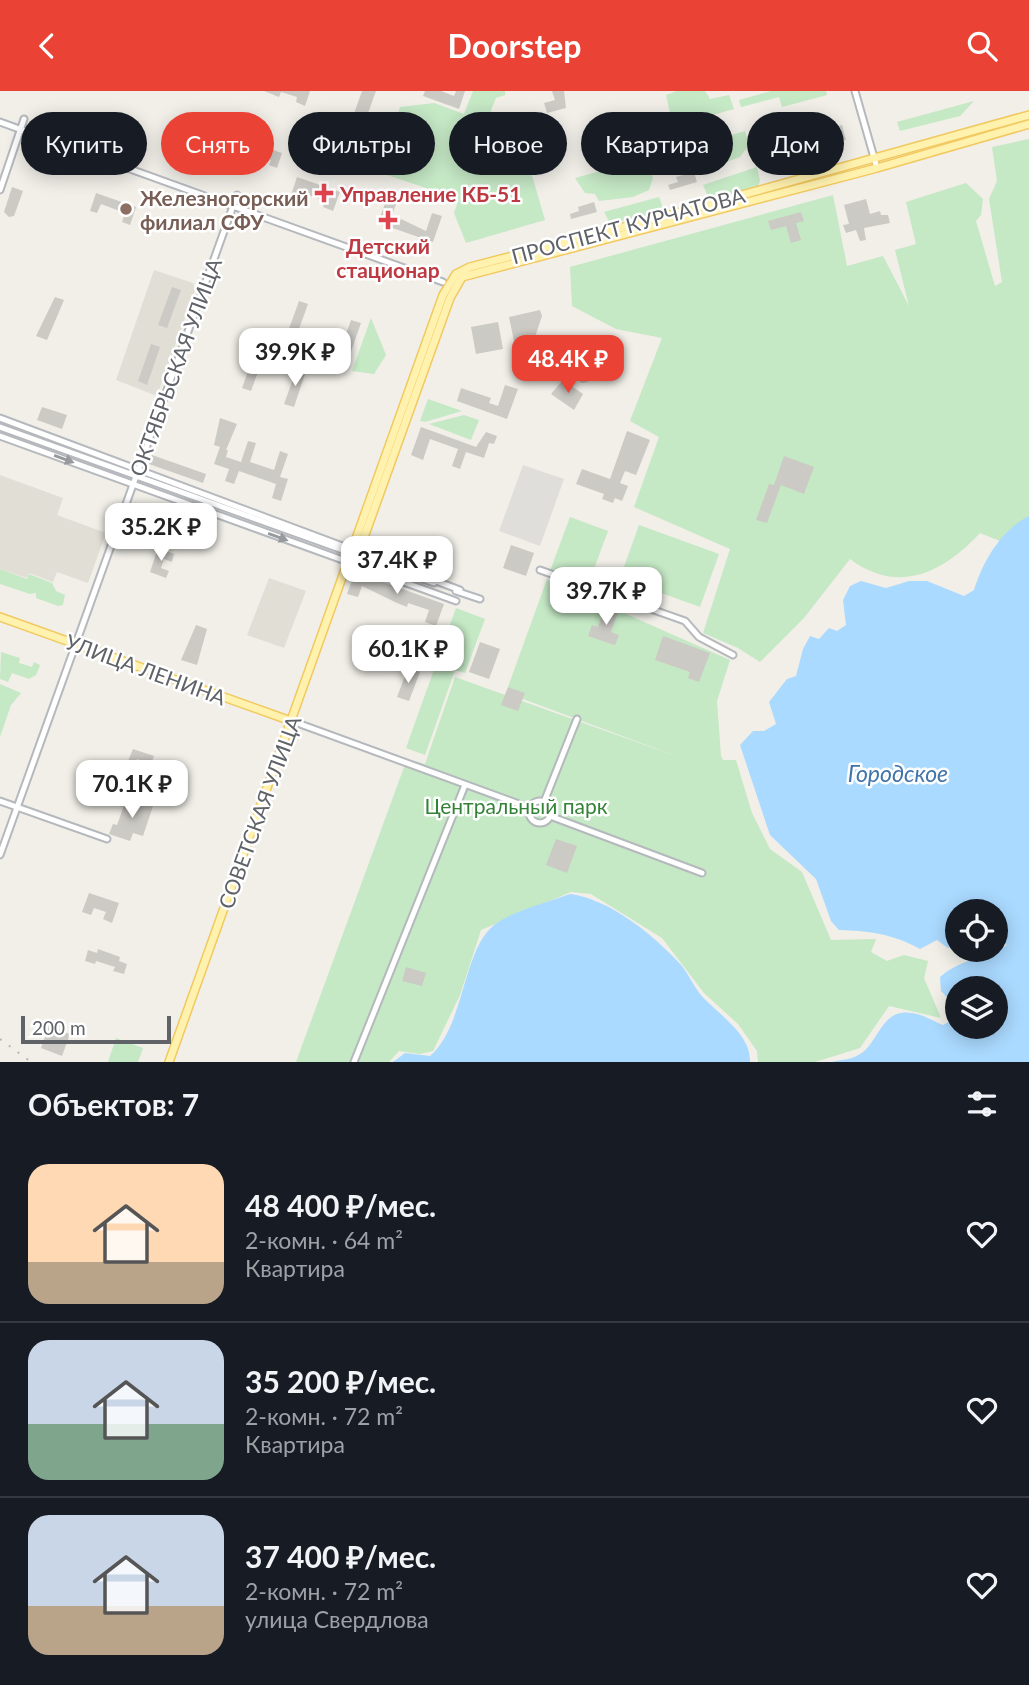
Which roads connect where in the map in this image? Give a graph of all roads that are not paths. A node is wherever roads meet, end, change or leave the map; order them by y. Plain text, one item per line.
1 (855, 91) edge
2 (1029, 115) edge
3 (0, 122) edge
4 (1029, 124) edge
5 (21, 129) joint
6 (876, 164) junction
7 (147, 175) edge
8 (0, 190) edge
9 (237, 195) dead end
10 (233, 206) junction
11 (471, 270) joint
12 (443, 282) dead end
13 (0, 418) edge
14 (0, 427) edge
15 (0, 436) edge
16 (138, 468) junction
17 (136, 476) junction
18 (133, 484) junction
19 (352, 550) junction
20 (365, 559) dead end
21 (348, 563) junction
22 (540, 570) dead end
23 (460, 590) dead end
24 (480, 599) dead end
25 (456, 601) dead end
26 (0, 617) edge
27 (76, 644) junction
28 (733, 655) dead end
29 (577, 719) dead end
30 (296, 723) junction
31 (464, 785) junction
32 (0, 801) edge
33 (544, 802) junction
34 (17, 808) junction
35 (530, 808) junction
36 (550, 816) junction
37 (107, 839) dead end
38 (0, 855) edge
39 (702, 873) dead end
40 (169, 1062) edge
41 (355, 1062) edge

1 - 6 street
2 - 6 main road, ПРОСПЕКТ КУРЧАТОВА
3 - 5 street
4 - 6 main road, ПРОСПЕКТ КУРЧАТОВА
5 - 8 street
6 - 11 main road, ПРОСПЕКТ КУРЧАТОВА
7 - 10 street
9 - 10 street, ОКТЯБРЬСКАЯ УЛИЦА
10 - 12 street
10 - 16 street, ОКТЯБРЬСКАЯ УЛИЦА
11 - 19 main road, СОВЕТСКАЯ УЛИЦА
13 - 16 street
14 - 17 street
15 -> 18 street
16 - 17 street, ОКТЯБРЬСКАЯ УЛИЦА
16 - 19 street
17 - 18 street, ОКТЯБРЬСКАЯ УЛИЦА
17 - 19 street
18 -> 21 street
18 - 27 street, ОКТЯБРЬСКАЯ УЛИЦА
19 - 21 main road, СОВЕТСКАЯ УЛИЦА
19 - 23 street
20 - 24 street
21 - 25 street
21 - 30 main road, СОВЕТСКАЯ УЛИЦА
22 - 28 street
26 - 27 main road, УЛИЦА ЛЕНИНА
27 - 30 main road, УЛИЦА ЛЕНИНА
27 - 34 street, ОКТЯБРЬСКАЯ УЛИЦА
29 - 33 street
30 - 31 street, УЛИЦА ЛЕНИНА
30 - 40 main road, СОВЕТСКАЯ УЛИЦА
31 - 35 street, УЛИЦА ЛЕНИНА
31 - 41 street
32 - 34 street
33 - 35 street
33 - 36 street
34 - 37 street
34 - 38 street, ОКТЯБРЬСКАЯ УЛИЦА
35 - 36 street
36 - 39 street

